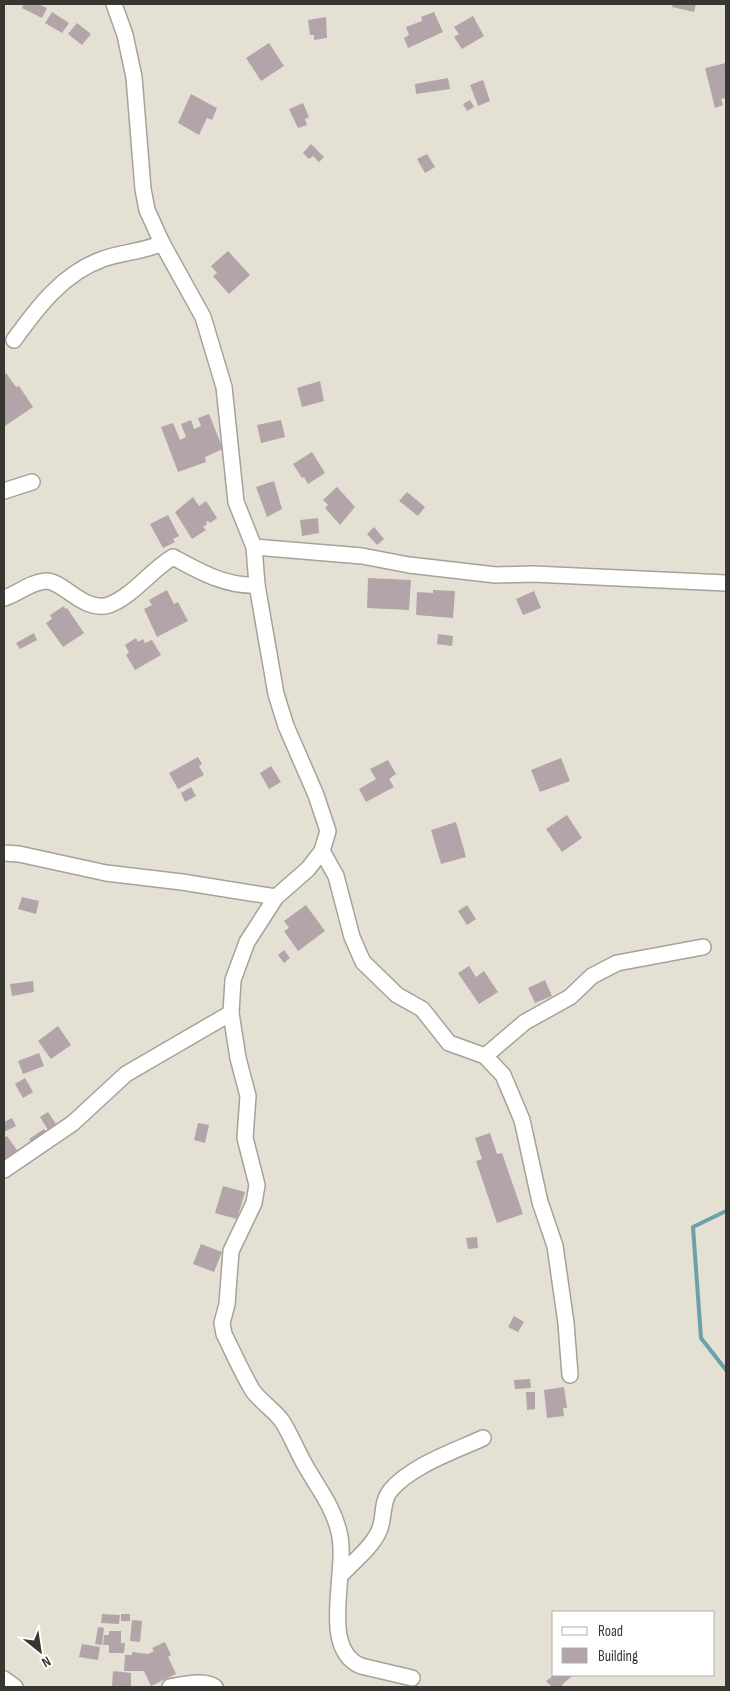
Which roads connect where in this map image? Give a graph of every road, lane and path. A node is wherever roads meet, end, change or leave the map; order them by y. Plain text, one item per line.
1 (114, 4) edge
2 (162, 243) junction
3 (14, 340) dead end
4 (32, 482) dead end
5 (4, 491) edge
6 (254, 547) junction
7 (726, 583) edge
8 (257, 585) junction
9 (4, 598) edge
10 (322, 851) junction
11 (4, 853) edge
12 (276, 897) junction
13 (703, 946) dead end
14 (231, 1013) junction
15 (485, 1056) junction
16 (4, 1170) edge
17 (570, 1375) dead end
18 (483, 1438) dead end
19 (342, 1574) junction
20 (412, 1678) dead end
21 (4, 1679) edge
22 (15, 1687) edge
23 (170, 1687) edge
24 (215, 1687) edge

1 - 2 street
2 - 3 street
2 - 6 street
4 - 5 street
6 - 7 street
6 - 8 street
8 - 9 street
8 - 10 street
10 - 12 street
10 - 15 street
11 - 12 street
12 - 14 street
13 - 15 street
14 - 16 street
14 - 19 street
15 - 17 street
18 - 19 street
19 - 20 street
21 - 22 street
23 - 24 street

